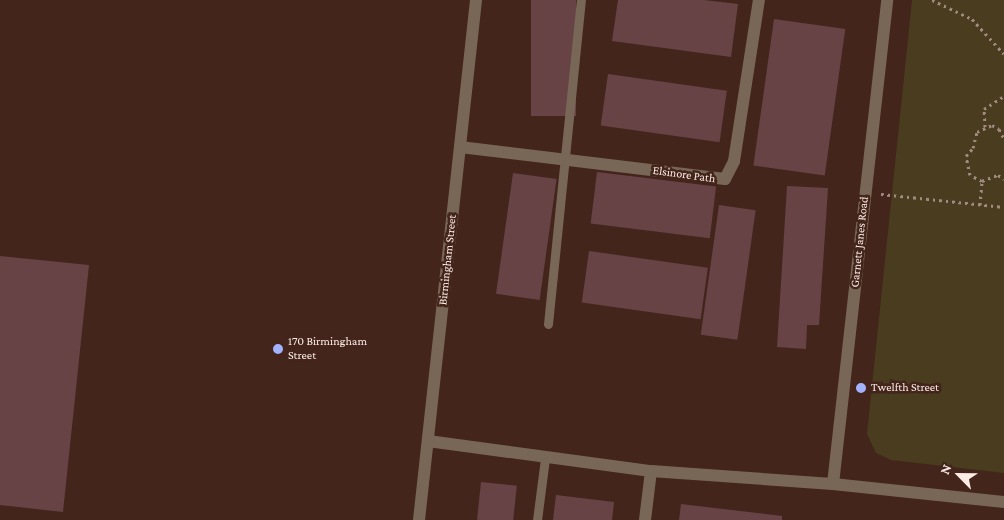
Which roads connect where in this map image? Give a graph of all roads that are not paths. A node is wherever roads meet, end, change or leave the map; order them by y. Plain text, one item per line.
1 (476, 0) edge
2 (581, 0) edge
3 (759, 0) edge
4 (887, 0) edge
5 (460, 147) junction
6 (563, 158) junction
7 (548, 324) dead end
8 (428, 442) junction
9 (545, 458) junction
10 (651, 471) junction
11 (833, 484) junction
12 (1004, 502) edge
13 (419, 520) edge
14 (537, 520) edge
15 (645, 520) edge

1 - 5 street, Birmingham Street
2 - 6 lane
3 - 6 street, Elsinore Path
4 - 11 street, Garnett Janes Road
5 - 6 street, Elsinore Path
5 - 8 street, Birmingham Street
6 - 7 lane
8 - 9 street
8 - 13 street, Birmingham Street
9 - 10 street
9 - 14 lane
10 - 11 street
10 - 15 street
11 - 12 street

